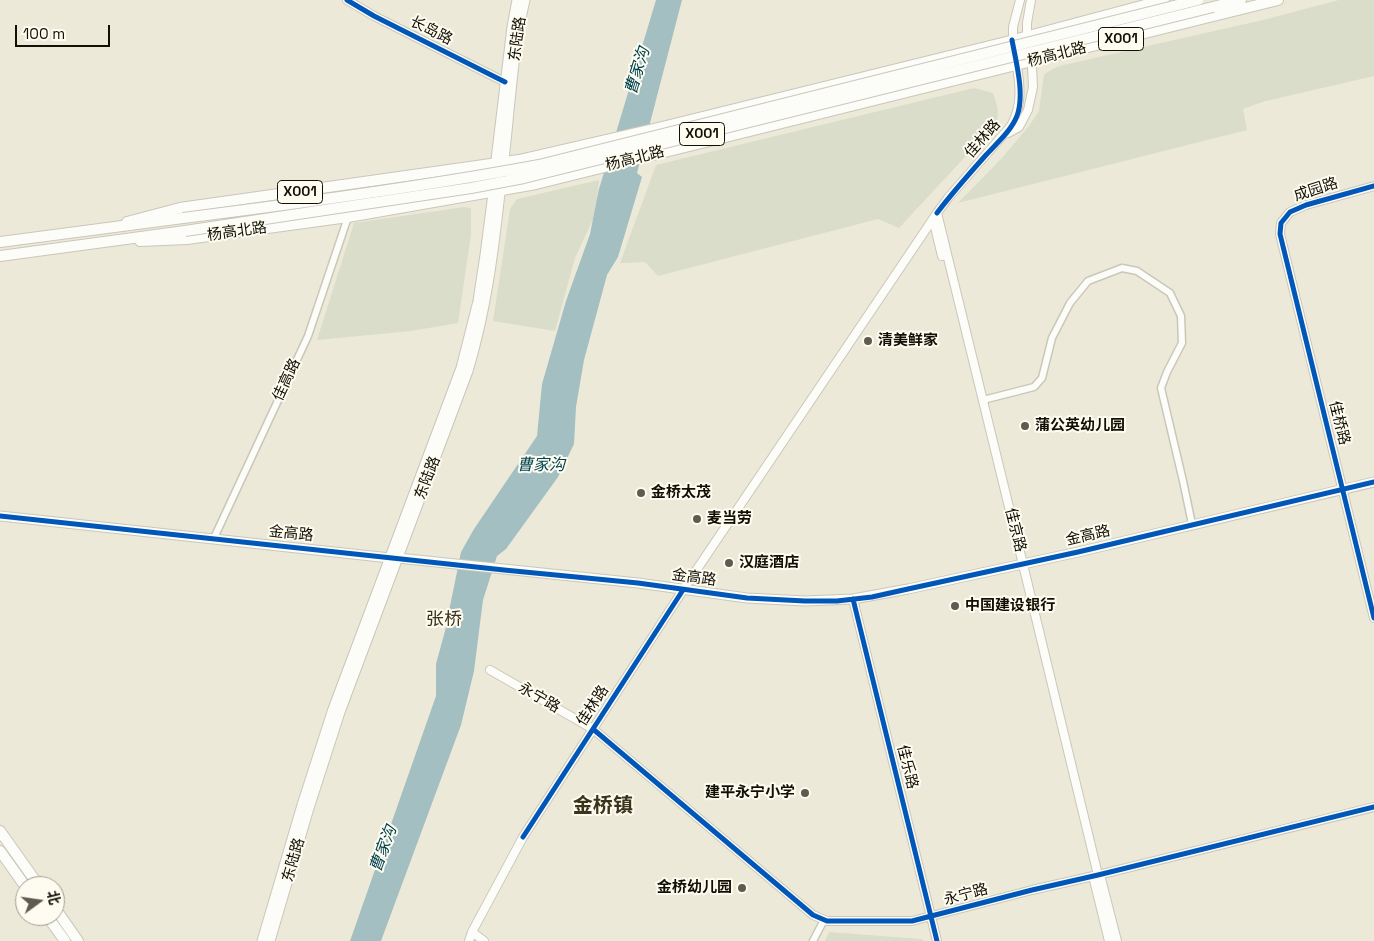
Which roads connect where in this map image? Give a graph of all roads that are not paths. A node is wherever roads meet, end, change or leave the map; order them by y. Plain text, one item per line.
1 (347, 0) edge
2 (516, 0) edge
3 (525, 0) edge
4 (1020, 0) edge
5 (1030, 0) edge
6 (1164, 0) edge
7 (1198, 0) edge
8 (1241, 0) edge
9 (1278, 0) edge
10 (1027, 36) junction
11 (1012, 40) junction
12 (1031, 61) junction
13 (1016, 65) junction
14 (505, 82) junction
15 (1004, 135) junction
16 (500, 163) junction
17 (1374, 186) edge
18 (497, 192) junction
19 (935, 216) junction
20 (348, 217) junction
21 (98, 229) junction
22 (1280, 234) joint
23 (0, 242) edge
24 (100, 242) junction
25 (0, 256) edge
26 (983, 400) junction
27 (1374, 482) edge
28 (1342, 489) junction
29 (0, 516) edge
30 (1192, 524) junction
31 (214, 538) junction
32 (394, 558) junction
33 (1021, 564) junction
34 (683, 590) junction
35 (853, 600) junction
36 (1374, 618) edge
37 (490, 670) dead end
38 (593, 729) junction
39 (1374, 807) edge
40 (0, 824) edge
41 (0, 831) edge
42 (0, 840) edge
43 (0, 851) edge
44 (18, 876) edge
45 (25, 876) edge
46 (32, 876) edge
47 (37, 876) edge
48 (1097, 876) junction
49 (65, 916) edge
50 (932, 917) junction
51 (824, 920) junction
52 (65, 922) edge
53 (54, 926) edge
54 (60, 926) edge
55 (472, 932) junction
56 (65, 941) edge
57 (71, 941) edge
58 (78, 941) edge
59 (82, 941) edge
60 (262, 941) edge
61 (270, 941) edge
62 (469, 941) edge
63 (484, 941) edge
64 (813, 941) edge
65 (937, 941) edge
66 (1109, 941) edge
67 (1117, 941) edge

1 - 14 street, 长岛路
2 - 14 main road, 东陆路
3 - 16 main road, 东陆路
4 - 11 street, 佳林路
5 - 10 street, 佳林路
6 - 10 main road, 杨高北路 / X001
7 - 21 main road, 杨高北路 / X001, bridge
8 - 24 main road, 杨高北路 / X001, bridge
9 - 12 main road, 杨高北路 / X001
10 - 11 main road, 杨高北路 / X001
10 - 12 street, 佳林路
11 - 13 street, 佳林路
11 - 16 main road, 杨高北路 / X001
12 - 13 main road, 杨高北路 / X001
12 - 15 street, 佳林路
13 - 15 street, 佳林路
13 - 18 main road, 杨高北路 / X001
14 - 16 main road, 东陆路
15 - 19 street, 佳林路
16 - 18 main road, 东陆路
16 - 21 main road, 杨高北路 / X001
17 - 22 street, 成园路
18 - 20 main road, 杨高北路 / X001
18 - 32 main road, 东陆路
19 - 26 street, 佳京路
19 - 33 street, 佳京路
19 - 34 street, 佳林路
20 - 24 main road, 杨高北路 / X001
20 - 31 street, 佳高路
21 - 23 main road, 杨高北路 / X001
22 - 28 street, 佳桥路
24 - 25 main road, 杨高北路 / X001
26 - 30 street
26 - 33 street, 佳京路
27 - 28 main road, 金高路
28 - 30 main road, 金高路
28 - 36 street, 佳桥路
29 - 31 main road, 金高路
30 - 33 main road, 金高路
31 - 32 main road, 金高路
32 - 34 main road, 金高路
32 - 60 main road, 东陆路
32 - 61 main road, 东陆路
33 - 35 main road, 金高路
33 - 48 street, 佳京路
34 - 35 main road, 金高路
34 - 38 street, 佳林路
35 - 50 street, 佳乐路
37 - 38 street, 永宁路
38 - 51 street, 永宁路
38 - 55 street, 佳林路
39 - 48 street, 永宁路
40 - 47 main road
41 - 46 main road
42 - 45 main road
43 - 44 main road
48 - 50 street, 永宁路
48 - 66 street, 佳京路
48 - 67 street, 佳京路
49 - 59 main road
50 - 51 street, 永宁路
50 - 65 street, 佳乐路
51 - 64 street
52 - 58 main road
53 - 56 main road
54 - 57 main road
55 - 62 street, 佳林路
55 - 63 street

